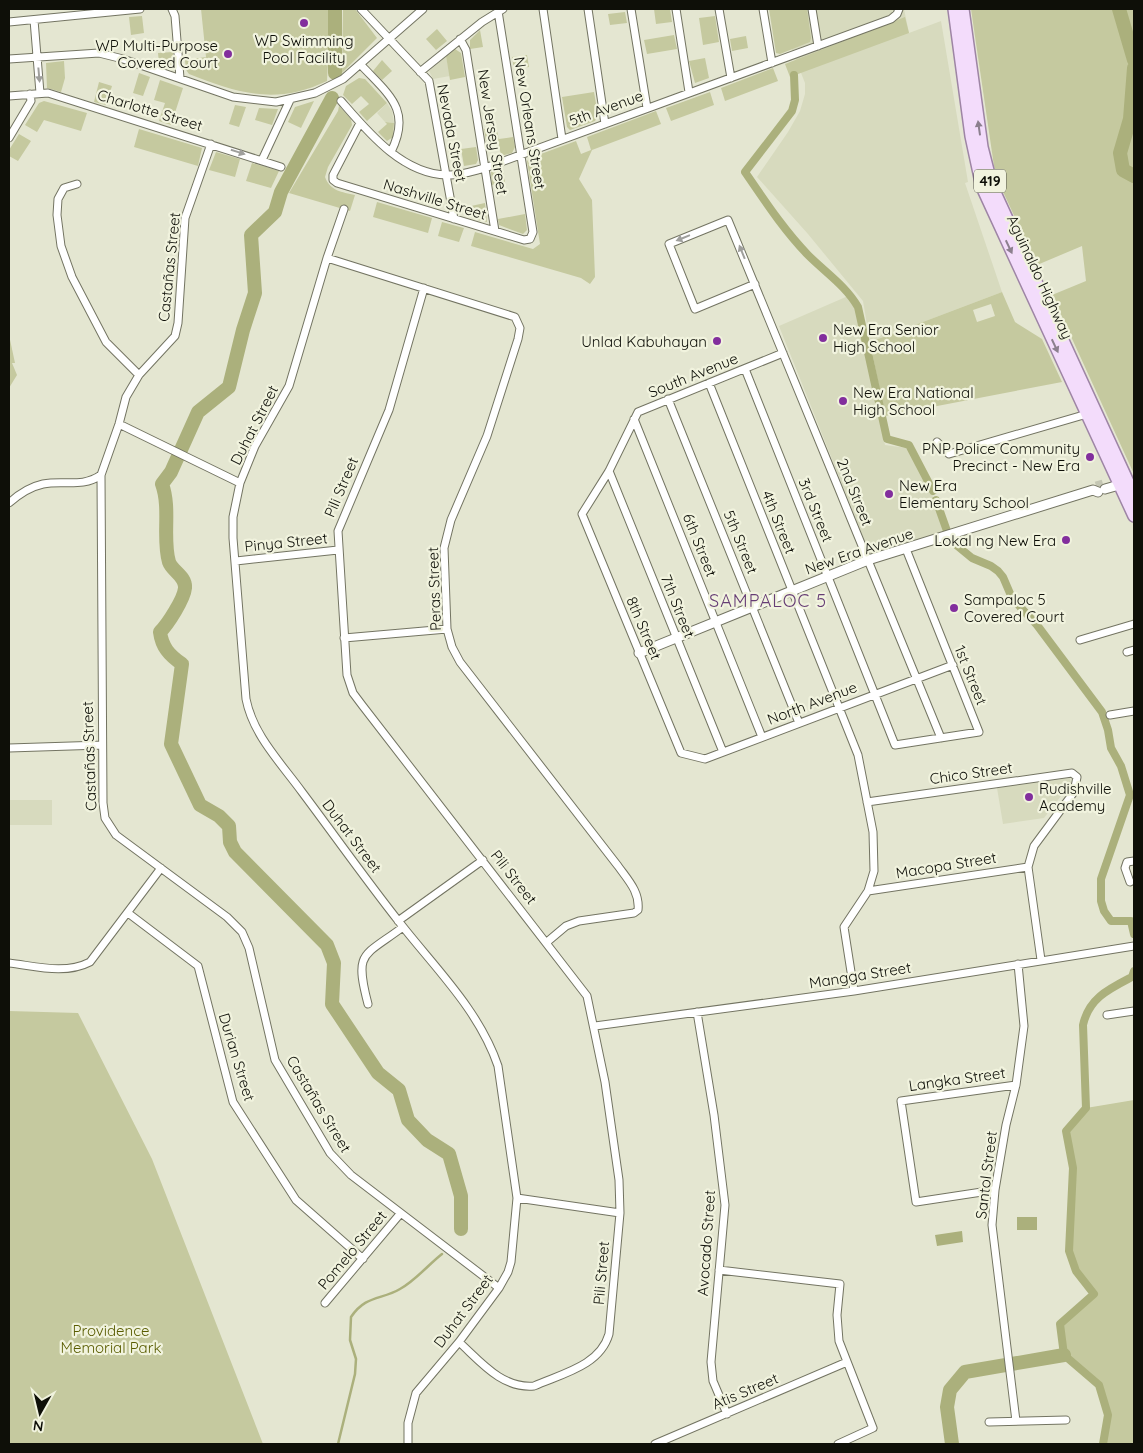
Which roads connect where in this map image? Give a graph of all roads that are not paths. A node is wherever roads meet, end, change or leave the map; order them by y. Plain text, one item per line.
1 (140, 9) edge
2 (172, 9) edge
3 (361, 9) edge
4 (423, 9) edge
5 (543, 9) edge
6 (588, 9) edge
7 (631, 9) edge
8 (676, 9) edge
9 (719, 9) edge
10 (763, 9) edge
11 (812, 9) edge
12 (954, 9) edge
13 (963, 9) edge
14 (500, 10) edge
15 (898, 11) edge
16 (34, 20) junction
17 (9, 22) edge
18 (388, 39) junction
19 (460, 39) junction
20 (818, 46) junction
21 (37, 56) junction
22 (9, 59) edge
23 (772, 63) junction
24 (362, 66) junction
25 (420, 72) junction
26 (180, 78) junction
27 (731, 78) junction
28 (968, 85) junction
29 (690, 92) junction
30 (40, 93) junction
31 (30, 94) junction
32 (9, 96) edge
33 (290, 100) junction
34 (341, 101) dead end
35 (647, 108) junction
36 (360, 123) junction
37 (606, 124) junction
38 (9, 136) edge
39 (562, 139) junction
40 (211, 144) junction
41 (391, 152) junction
42 (521, 154) junction
43 (262, 160) junction
44 (281, 167) dead end
45 (485, 168) junction
46 (447, 176) junction
47 (77, 184) dead end
48 (344, 209) dead end
49 (454, 219) junction
50 (495, 231) junction
51 (530, 240) joint
52 (327, 258) junction
53 (755, 284) junction
54 (424, 288) junction
55 (783, 353) junction
56 (745, 369) junction
57 (139, 375) junction
58 (709, 383) junction
59 (1081, 390) junction
60 (668, 399) junction
61 (1087, 414) junction
62 (634, 419) junction
63 (119, 424) junction
64 (937, 442) dead end
65 (608, 471) junction
66 (100, 475) junction
67 (1121, 481) junction
68 (240, 482) junction
69 (1134, 496) edge
70 (9, 503) edge
71 (582, 514) joint
72 (1134, 516) edge
73 (906, 549) junction
74 (338, 550) junction
75 (868, 560) junction
76 (236, 561) junction
77 (827, 575) junction
78 (791, 590) junction
79 (751, 606) junction
80 (715, 621) junction
81 (1134, 624) edge
82 (447, 629) junction
83 (344, 638) junction
84 (676, 638) junction
85 (1080, 640) dead end
86 (639, 653) junction
87 (953, 665) junction
88 (917, 679) junction
89 (875, 695) junction
90 (839, 708) junction
91 (1134, 711) edge
92 (1110, 715) dead end
93 (799, 723) junction
94 (762, 737) junction
95 (941, 738) junction
96 (102, 745) junction
97 (894, 745) joint
98 (9, 748) edge
99 (723, 752) junction
100 (681, 753) joint
101 (867, 802) junction
102 (483, 860) junction
103 (1134, 860) edge
104 (1028, 867) junction
105 (161, 868) junction
106 (1130, 882) dead end
107 (868, 891) junction
108 (128, 913) junction
109 (401, 924) junction
110 (547, 942) junction
111 (1132, 947) edge
112 (1041, 960) junction
113 (9, 963) edge
114 (1018, 964) junction
115 (854, 991) junction
116 (368, 1004) dead end
117 (1134, 1011) edge
118 (697, 1012) junction
119 (1106, 1015) dead end
120 (595, 1026) junction
121 (1016, 1085) junction
122 (995, 1190) junction
123 (517, 1198) junction
124 (620, 1213) junction
125 (400, 1214) junction
126 (362, 1258) junction
127 (719, 1270) junction
128 (499, 1288) junction
129 (325, 1303) dead end
130 (459, 1342) junction
131 (847, 1362) junction
132 (727, 1414) junction
133 (1066, 1420) dead end
134 (1016, 1421) junction
135 (988, 1422) dead end
136 (408, 1444) edge
137 (655, 1444) edge
138 (838, 1444) edge

1 - 16 street
2 - 26 street
3 - 18 street, Nevada Street
4 - 18 street
5 - 39 street
6 - 37 street
7 - 35 street
8 - 29 street
9 - 27 street
10 - 23 street
11 - 20 street
12 - 28 main road, Aguinaldo Highway / 419
13 - 28 main road, Aguinaldo Highway / 419
14 - 19 street
14 - 42 street, New Orleans Street
15 - 20 street, 5th Avenue
16 - 17 street
16 - 21 street
18 - 24 street
18 - 25 street, Nevada Street
19 - 25 street
19 - 45 street, New Jersey Street
20 - 23 street, 5th Avenue
21 - 22 street
21 - 26 street
21 -> 30 street
23 - 27 street, 5th Avenue
24 - 33 street
24 - 41 street
25 - 46 street, Nevada Street
26 - 33 street
27 - 29 street, 5th Avenue
28 - 59 main road, Aguinaldo Highway / 419
29 - 35 street, 5th Avenue
30 - 31 street, Charlotte Street
30 - 40 street, Charlotte Street
31 - 32 street, Charlotte Street
31 - 38 street
33 - 43 street
34 - 36 street, 5th Avenue
35 - 37 street, 5th Avenue
36 - 41 street, 5th Avenue
36 - 49 street, Nashville Street
37 - 39 street, 5th Avenue
39 - 42 street, 5th Avenue
40 -> 43 street, Charlotte Street
40 - 57 street, Castañas Street
41 - 46 street, 5th Avenue
42 - 45 street, 5th Avenue
42 - 51 street, New Orleans Street
43 - 44 street, Charlotte Street
45 - 46 street, 5th Avenue
45 - 50 street, New Jersey Street
46 - 49 street, Nevada Street
47 - 57 street
48 - 52 street, Duhat Street
49 - 50 street, Nashville Street
50 - 51 street, Nashville Street
52 - 54 street, Peras Street
52 - 68 street, Duhat Street
53 -> 53 street, 2nd Street
53 - 55 street, 2nd Street
54 - 74 street, Pili Street
54 - 82 street, Peras Street
55 - 56 street, South Avenue
55 - 75 street, 2nd Street
56 - 58 street, South Avenue
56 - 77 street, 3rd Street
57 - 63 street, Castañas Street
58 - 60 street, South Avenue
58 - 78 street, 4th Street
59 - 61 main road, Aguinaldo Highway / 419
59 - 67 main road, Aguinaldo Highway / 419
60 - 62 street, South Avenue
60 - 79 street, 5th Street
61 - 64 street
61 - 67 main road, Aguinaldo Highway / 419
62 - 65 street, South Avenue
62 - 80 street, 6th Street
63 - 66 street, Castañas Street
63 - 68 street
65 - 71 street, South Avenue
65 - 84 street, 7th Street
66 - 70 street
66 - 96 street, Castañas Street
67 - 69 main road, Aguinaldo Highway / 419
67 - 72 main road, Aguinaldo Highway / 419
67 - 73 street, New Era Avenue
68 - 76 street, Duhat Street
71 - 86 street, 8th Street
73 - 75 street, New Era Avenue
73 - 87 street, 1st Street
74 - 76 street, Pinya Street
74 - 83 street, Pili Street
75 - 77 street, New Era Avenue
75 - 88 street, 2nd Street
76 - 109 street, Duhat Street
77 - 78 street, New Era Avenue
77 - 89 street, 3rd Street
78 - 79 street, New Era Avenue
78 - 90 street, 4th Street
79 - 80 street, New Era Avenue
79 - 93 street, 5th Street
80 - 84 street, New Era Avenue
80 - 94 street, 6th Street
81 - 85 street
82 - 83 street
82 - 110 street, Peras Street
83 - 102 street, Pili Street
84 - 86 street, New Era Avenue
84 - 99 street, 7th Street
86 - 100 street, 8th Street
87 - 88 street, North Avenue
87 - 95 street, 1st Street
88 - 89 street, North Avenue
88 - 95 street, 2nd Street
89 - 90 street, North Avenue
89 - 97 street, 3rd Street
90 - 93 street, North Avenue
90 - 101 street, 4th Street
91 - 92 street
93 - 94 street, North Avenue
94 - 99 street, North Avenue
95 - 97 street, 1st Street
96 - 98 street
96 - 105 street, Castañas Street
99 - 100 street, North Avenue
101 - 104 street, Chico Street
101 - 107 street, 4th Street
102 - 109 street
102 - 110 street, Pili Street
103 - 106 street
104 - 107 street, Macopa Street
104 - 112 street
105 - 108 street
105 - 125 street, Castañas Street
107 - 115 street, 4th Street
108 - 113 street
108 - 126 street, Durian Street
109 - 116 street
109 - 123 street, Duhat Street
110 - 120 street, Pili Street
111 - 112 street, Mangga Street
112 - 114 street, Mangga Street
114 - 115 street, Mangga Street
114 - 121 street, Santol Street
115 - 118 street, Mangga Street
117 - 119 street
118 - 120 street, Mangga Street
118 - 127 street, Avocado Street
120 - 124 street, Pili Street
121 - 122 street, Santol Street
121 - 122 street, Langka Street
122 - 134 street, Santol Street
123 - 124 street
123 - 128 street, Duhat Street
124 - 130 street, Pili Street
125 - 126 street, Pomelo Street
125 - 128 street, Castañas Street
126 - 129 street, Pomelo Street
127 - 131 street
127 - 132 street, Avocado Street
128 - 130 street, Duhat Street
130 - 136 street, Duhat Street
131 - 132 street, Atis Street
131 - 138 street
132 - 137 street, Atis Street
133 - 134 street
134 - 135 street

